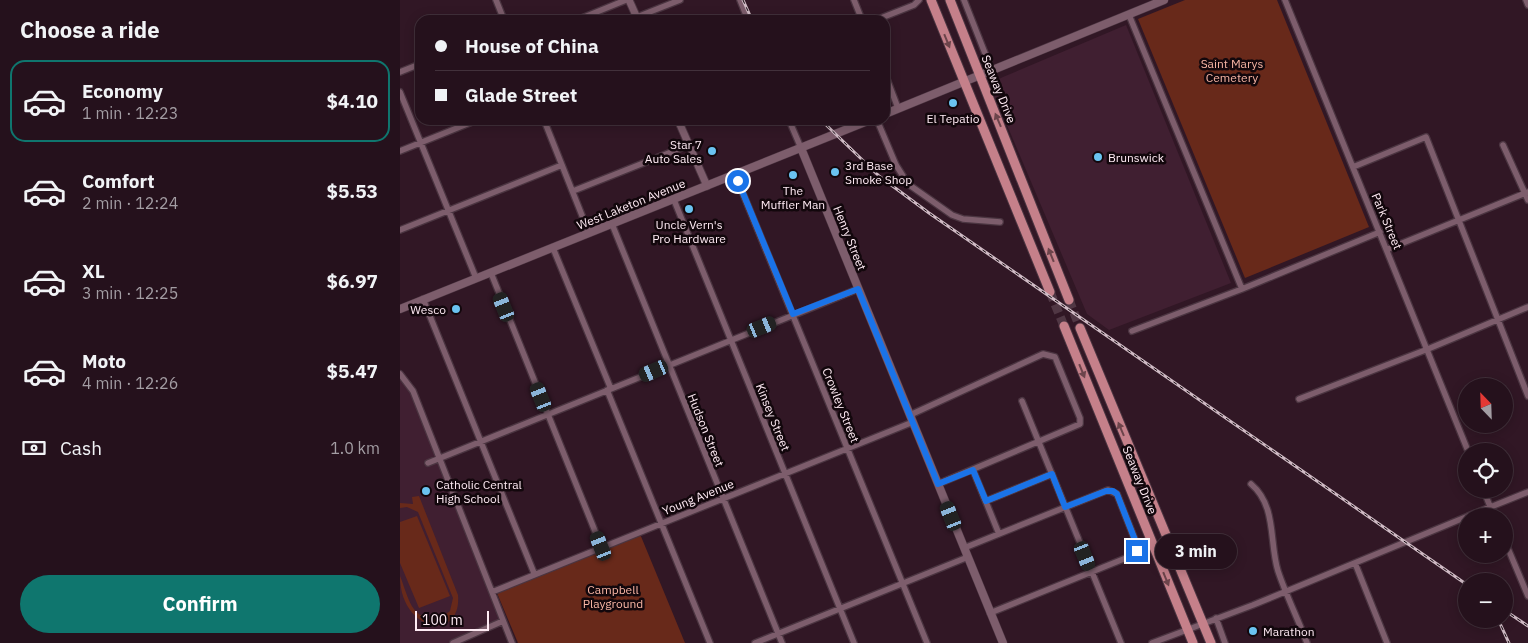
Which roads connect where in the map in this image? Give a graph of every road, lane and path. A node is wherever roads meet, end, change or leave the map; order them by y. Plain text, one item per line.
1 (496, 0) edge
2 (628, 0) edge
3 (680, 0) edge
4 (740, 0) edge
5 (854, 0) edge
6 (931, 0) edge
7 (945, 0) edge
8 (950, 0) edge
9 (964, 0) edge
10 (1164, 0) edge
11 (1285, 0) edge
12 (1526, 0) edge
13 (918, 1) edge
14 (664, 3) edge
15 (1528, 5) edge
16 (502, 15) edge
17 (590, 15) edge
18 (635, 15) edge
19 (644, 15) edge
20 (746, 15) edge
21 (860, 15) edge
22 (887, 15) edge
23 (1129, 15) junction
24 (975, 64) junction
25 (415, 66) edge
26 (992, 71) junction
27 (400, 72) edge
28 (980, 76) junction
29 (964, 82) junction
30 (890, 87) edge
31 (400, 92) edge
32 (968, 93) junction
33 (898, 108) junction
34 (890, 112) edge
35 (465, 125) edge
36 (546, 125) edge
37 (680, 125) edge
38 (791, 125) edge
39 (858, 125) edge
40 (879, 125) edge
41 (420, 143) junction
42 (689, 145) junction
43 (1503, 145) dead end
44 (801, 148) junction
45 (400, 152) edge
46 (1016, 164) junction
47 (562, 165) junction
48 (1353, 166) junction
49 (735, 174) junction
50 (707, 186) junction
51 (573, 191) junction
52 (1527, 192) edge
53 (674, 200) junction
54 (1528, 200) edge
55 (448, 210) junction
56 (1459, 220) junction
57 (1000, 222) dead end
58 (612, 224) junction
59 (400, 230) edge
60 (1380, 232) junction
61 (589, 233) junction
62 (553, 248) junction
63 (1388, 249) junction
64 (491, 273) junction
65 (476, 278) junction
66 (858, 289) junction
67 (1242, 289) junction
68 (1050, 292) tunnel mouth
69 (423, 300) junction
70 (1069, 300) tunnel mouth
71 (1528, 307) edge
72 (400, 309) edge
73 (793, 314) junction
74 (1499, 319) junction
75 (1064, 326) tunnel mouth
76 (1080, 328) tunnel mouth
77 (1132, 331) dead end
78 (731, 340) junction
79 (1428, 349) junction
80 (669, 365) junction
81 (400, 374) edge
82 (609, 389) junction
83 (1528, 396) edge
84 (1299, 399) dead end
85 (1022, 401) dead end
86 (548, 415) junction
87 (912, 418) junction
88 (481, 442) junction
89 (1039, 443) junction
90 (1465, 443) edge
91 (848, 448) junction
92 (439, 459) junction
93 (428, 463) dead end
94 (973, 470) junction
95 (785, 472) junction
96 (1052, 474) junction
97 (938, 484) junction
98 (1251, 484) dead end
99 (1528, 492) edge
100 (723, 497) junction
101 (1486, 498) edge
102 (986, 501) junction
103 (1065, 507) junction
104 (1490, 507) joint
105 (1458, 521) edge
106 (662, 522) junction
107 (1148, 533) junction
108 (999, 534) junction
109 (601, 546) junction
110 (964, 548) junction
111 (968, 557) junction
112 (1513, 560) edge
113 (1355, 563) junction
114 (1092, 572) junction
115 (534, 573) junction
116 (903, 584) junction
117 (1286, 591) junction
118 (492, 592) junction
119 (1528, 596) edge
120 (840, 609) junction
121 (990, 613) junction
122 (1199, 614) junction
123 (1216, 618) junction
124 (503, 621) junction
125 (1203, 624) junction
126 (1187, 630) junction
127 (778, 634) junction
128 (1193, 642) edge
129 (452, 643) edge
130 (512, 643) edge
131 (710, 643) edge
132 (755, 643) edge
133 (782, 643) edge
134 (854, 643) edge
135 (927, 643) edge
136 (1003, 643) edge
137 (1121, 643) edge
138 (1153, 643) edge
139 (1211, 643) edge
140 (1225, 643) edge
141 (1307, 643) edge
142 (1387, 643) edge

1 - 16 street
2 - 17 street
2 - 18 street
3 - 14 street
4 - 20 street
5 - 21 street
6 -> 29 highway
7 - 24 highway
8 - 24 highway, Seaway Drive
9 - 26 street
10 - 23 main road
11 - 48 street, Park Street
12 - 15 street
13 - 22 street
14 - 19 street
23 - 26 main road
23 - 67 street
24 - 28 highway, Seaway Drive
25 - 27 street
26 - 28 main road
28 - 29 main road
46 -> 28 highway, Seaway Drive
29 - 32 highway
29 - 33 main road
30 - 33 street
31 - 41 street
32 - 46 highway
32 - 68 highway
33 - 34 main road
35 - 41 street
36 - 47 street
37 - 42 street
38 - 44 street, Henry Street
39 - 44 main road, West Laketon Avenue
40 - 57 street
41 - 45 street
41 - 55 street
42 - 50 street
42 - 51 street
43 - 52 street
44 - 49 main road, West Laketon Avenue
44 - 66 main road, Henry Street
70 -> 46 highway, Seaway Drive
47 - 51 street
47 - 55 street
48 - 56 street
48 - 60 street, Park Street
49 - 50 main road, West Laketon Avenue
49 - 73 street, Crowley Street
50 - 53 main road, West Laketon Avenue
51 - 61 street
52 - 54 street
52 - 56 street
53 - 58 main road, West Laketon Avenue
53 - 78 street, Kinsey Street
55 - 59 street
55 - 65 street
56 - 63 street
56 - 74 street
58 - 61 main road, West Laketon Avenue
58 - 80 street, Hudson Street
60 - 63 street, Park Street
60 - 67 street
61 - 62 main road, West Laketon Avenue
62 - 64 main road, West Laketon Avenue
62 - 82 street
63 - 79 street, Park Street
64 - 65 main road, West Laketon Avenue
64 - 86 street
65 - 69 main road, West Laketon Avenue
66 - 73 street
66 - 87 main road, Henry Street
67 - 77 street
69 - 72 main road, West Laketon Avenue
69 - 88 street
71 - 74 street
73 - 78 street
73 - 91 street, Crowley Street
74 - 79 street
74 - 83 street
75 -> 107 highway, Seaway Drive
122 -> 76 highway, Seaway Drive
78 - 80 street
78 - 95 street, Kinsey Street
79 - 84 street
79 - 90 street, Park Street
80 - 82 street
80 - 100 street, Hudson Street
81 - 92 street
82 - 86 street
82 - 106 street
85 - 89 street
86 - 88 street
86 - 109 street
87 - 89 street, Young Avenue
87 - 91 street, Young Avenue
87 - 97 main road, Henry Street
88 - 92 street
88 - 115 street
89 - 94 street
89 - 96 street
91 - 95 street, Young Avenue
91 - 116 street, Crowley Street
92 - 93 street
92 - 118 street
94 - 97 street
94 - 102 street
95 - 100 street, Young Avenue
95 - 120 street, Kinsey Street
96 - 102 street
96 - 103 street
97 - 110 main road, Henry Street
98 - 117 street
99 - 104 street
100 - 106 street, Young Avenue
100 - 127 street, Hudson Street
101 - 104 street
102 - 108 street
103 - 108 street
103 - 114 street
103 - 114 street
105 - 113 street
106 - 109 street, Young Avenue
106 - 131 street
107 - 122 highway
107 -> 126 highway, Seaway Drive
108 - 110 street
109 - 115 street, Young Avenue
110 - 111 main road, Henry Street
111 - 116 street
111 - 121 main road, Henry Street
112 - 119 street
113 - 117 street
113 - 142 street
114 - 121 street
114 - 137 street
115 - 118 street, Young Avenue
116 - 120 street
116 - 135 street, Crowley Street
117 - 123 street
117 - 141 street
118 - 124 street
120 - 127 street
120 - 134 street, Kinsey Street
121 - 136 main road, Henry Street
122 - 125 highway, Seaway Drive
123 - 125 street
123 - 140 street
124 - 129 street
124 - 130 street
125 - 126 street
125 - 139 highway, Seaway Drive
126 - 128 highway, Seaway Drive
126 - 138 street
127 - 132 street
127 - 133 street, Hudson Street

